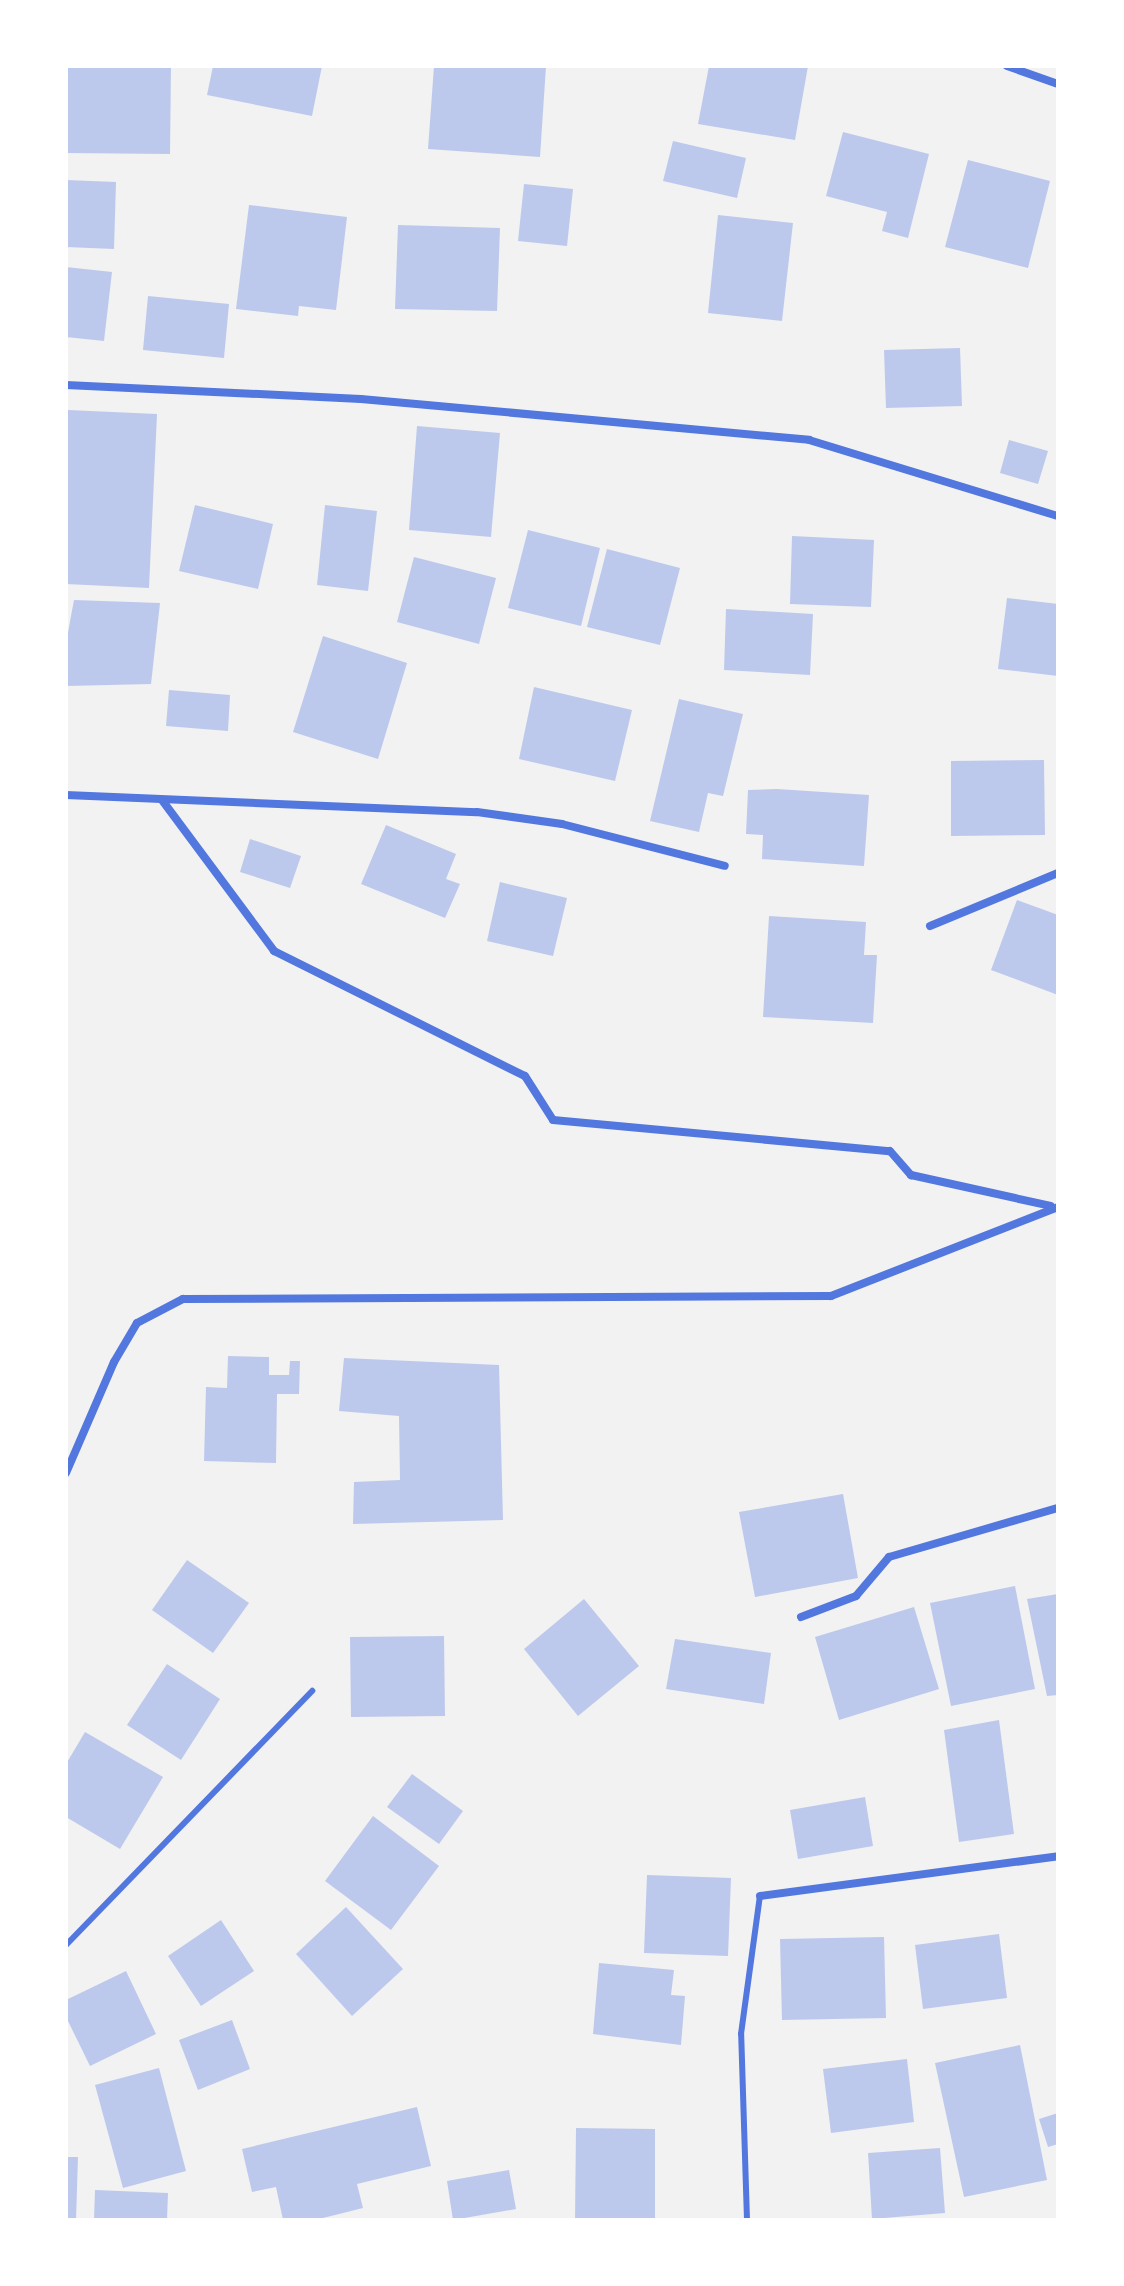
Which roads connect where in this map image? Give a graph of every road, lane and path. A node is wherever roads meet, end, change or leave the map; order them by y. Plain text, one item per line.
1 (1007, 66) edge
2 (1058, 84) edge
3 (66, 385) edge
4 (1058, 516) edge
5 (66, 795) edge
6 (162, 800) junction
7 (725, 866) dead end
8 (1058, 873) edge
9 (930, 926) dead end
10 (1055, 1206) edge
11 (66, 1473) edge
12 (1058, 1508) edge
13 (801, 1617) dead end
14 (312, 1691) dead end
15 (1058, 1856) edge
16 (760, 1896) joint
17 (66, 1945) edge
18 (747, 2220) edge

1 - 2 street
3 - 4 street
5 - 6 street
6 - 7 street
6 - 10 street
8 - 9 street
10 - 11 street
12 - 13 street
14 - 17 lane
15 - 16 street
16 - 18 lane

